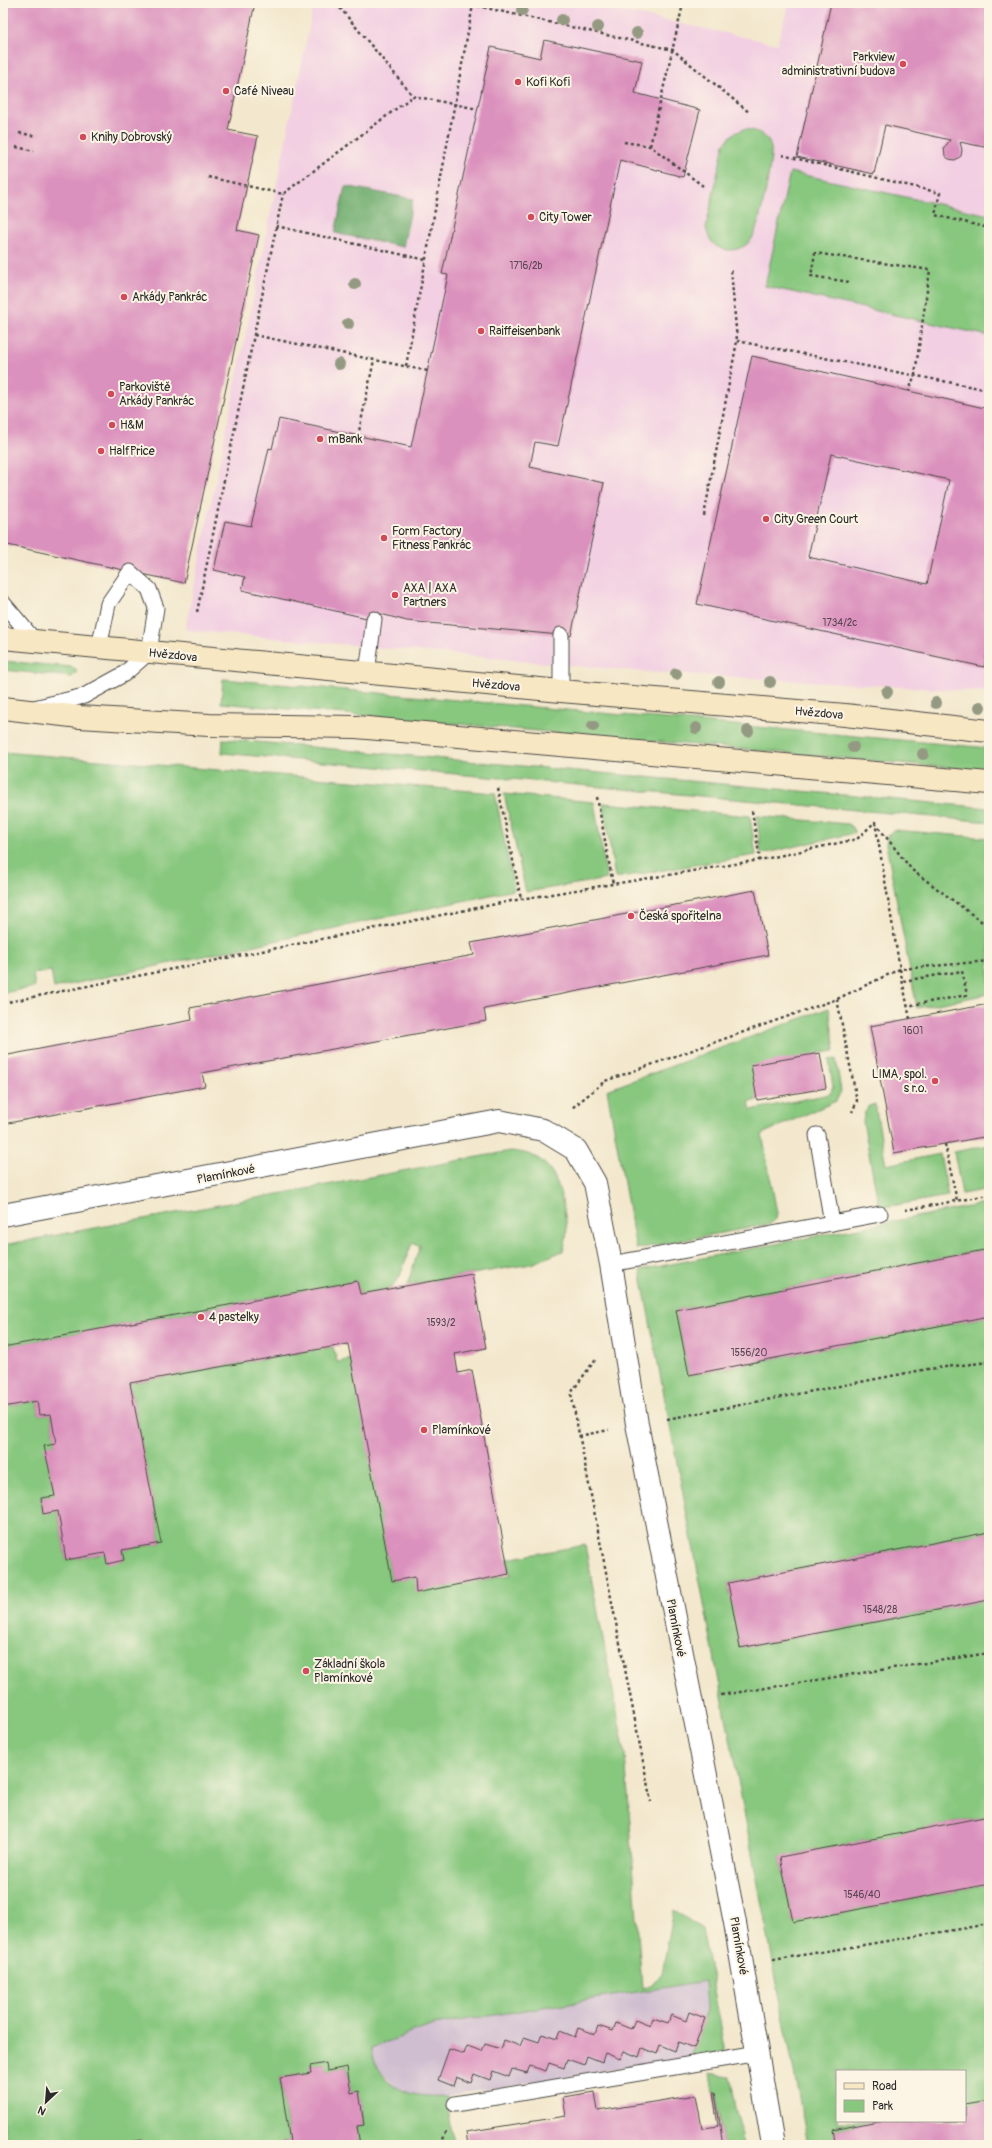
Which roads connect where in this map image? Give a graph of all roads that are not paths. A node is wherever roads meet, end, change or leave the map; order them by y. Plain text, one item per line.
1 (3, 603) edge
2 (374, 619) dead end
3 (561, 635) dead end
4 (3, 638) edge
5 (35, 641) junction
6 (99, 648) junction
7 (149, 652) junction
8 (366, 673) junction
9 (562, 691) junction
10 (13, 709) edge
11 (989, 731) edge
12 (989, 783) edge
13 (817, 1135) dead end
14 (880, 1214) road end
15 (3, 1215) edge
16 (832, 1223) junction
17 (611, 1264) junction
18 (758, 2053) junction
19 (455, 2104) dead end
20 (773, 2145) edge

1 - 5 lane
2 - 8 lane
3 - 9 lane
4 - 5 street, Hvězdova
5 - 6 street, Hvězdova
6 - 7 street, Hvězdova
6 - 7 lane
7 - 8 street, Hvězdova
7 - 10 lane
8 - 9 street, Hvězdova
9 - 11 street, Hvězdova
10 - 12 street
13 - 16 lane
14 - 16 lane
15 - 17 street, Plamínkové
16 - 17 lane
17 - 18 street, Plamínkové
18 - 19 lane
18 - 20 street, Plamínkové

